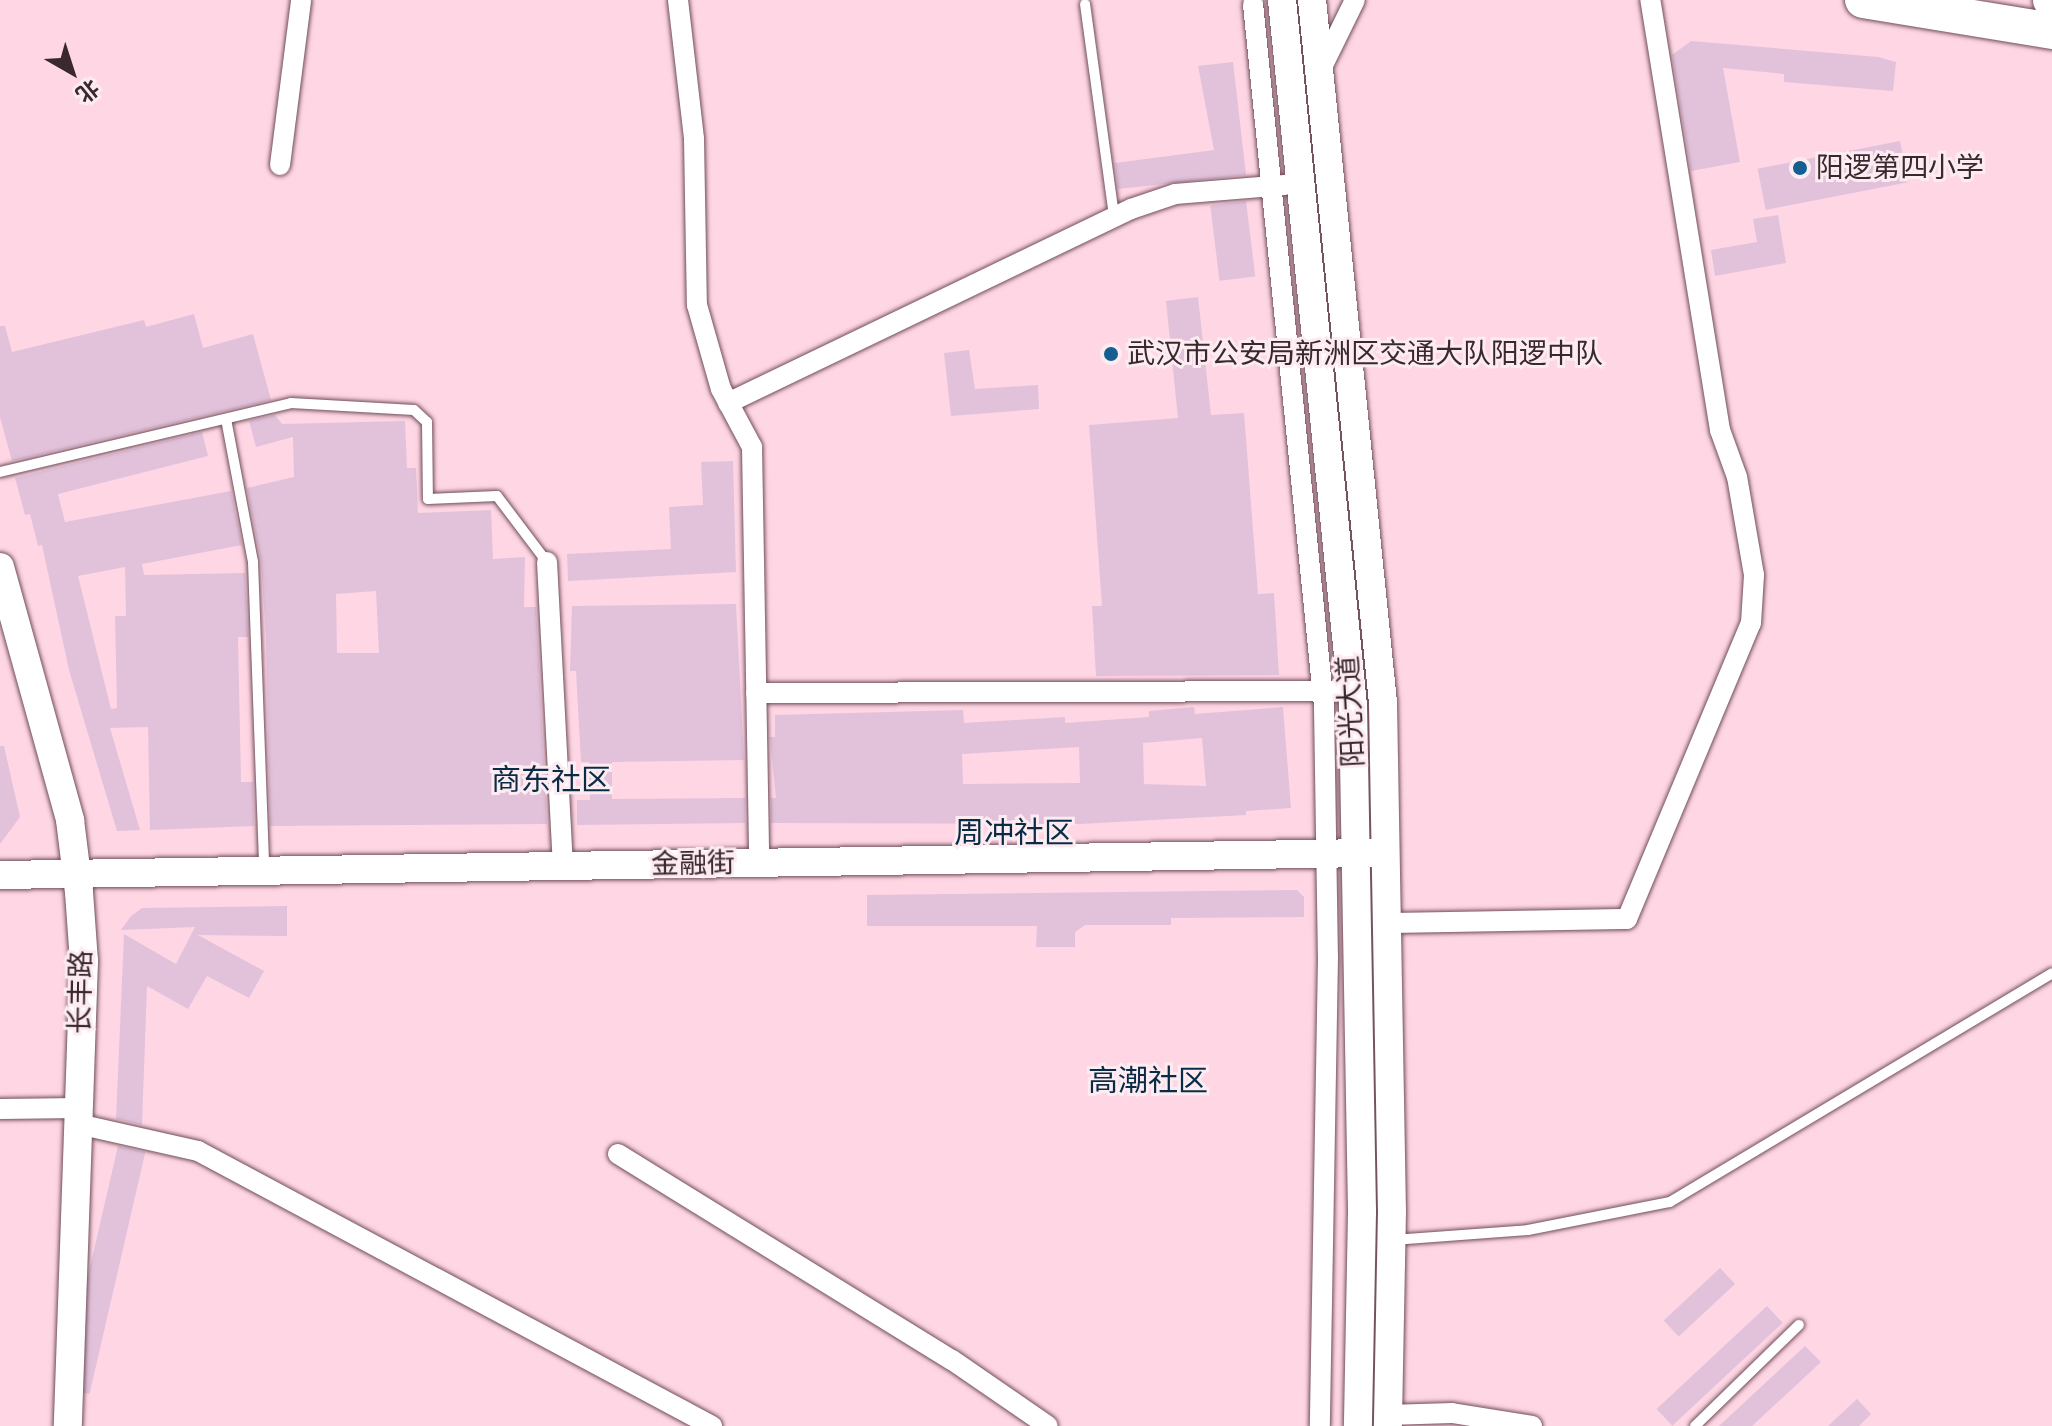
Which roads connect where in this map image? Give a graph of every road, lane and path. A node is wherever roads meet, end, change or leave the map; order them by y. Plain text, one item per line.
1 (301, 0) edge
2 (678, 0) edge
3 (1282, 0) edge
4 (1312, 0) edge
5 (1355, 0) edge
6 (1650, 0) edge
7 (1863, 0) edge
8 (1252, 2) edge
9 (1085, 4) dead end
10 (2052, 31) edge
11 (1288, 64) junction
12 (1320, 77) junction
13 (280, 165) dead end
14 (1301, 184) junction
15 (1272, 186) junction
16 (1114, 217) junction
17 (728, 403) junction
18 (226, 419) junction
19 (0, 472) edge
20 (547, 562) joint
21 (0, 567) edge
22 (1323, 691) junction
23 (1352, 691) junction
24 (756, 693) junction
25 (1356, 853) junction
26 (1386, 853) junction
27 (1327, 854) junction
28 (759, 863) junction
29 (563, 866) junction
30 (264, 871) junction
31 (77, 874) junction
32 (0, 875) edge
33 (1387, 923) junction
34 (2052, 973) edge
35 (0, 1109) edge
36 (78, 1116) junction
37 (618, 1154) dead end
38 (1392, 1240) junction
39 (1799, 1325) dead end
40 (1388, 1421) edge
41 (68, 1426) edge
42 (712, 1426) edge
43 (1048, 1426) edge
44 (1320, 1426) edge
45 (1358, 1426) edge
46 (1532, 1426) edge
47 (1695, 1426) edge

1 - 13 street
2 - 17 street
3 - 11 main road, 阳光大道
4 - 12 main road, 阳光大道
5 - 12 street
6 - 33 street
7 - 10 highway
8 - 11 street
8 - 15 street
9 - 16 lane
11 - 14 main road, 阳光大道
12 - 26 main road, 阳光大道
14 - 15 street
14 - 23 main road, 阳光大道
15 - 16 street
15 - 22 street
16 - 17 street
17 - 24 street
18 - 19 lane
18 - 20 lane
18 - 30 lane
20 - 29 street
21 - 31 main road, 长丰路
22 - 23 street
22 - 24 street
22 - 27 street
23 - 25 main road, 阳光大道
24 - 28 street
25 - 26 main road, 金融街
25 - 27 main road, 金融街
25 - 45 main road, 阳光大道
26 - 33 main road, 阳光大道
27 - 28 main road, 金融街
27 - 44 street
28 - 29 main road, 金融街
29 - 30 main road, 金融街
30 - 31 main road, 金融街
31 - 32 main road, 金融街
31 - 36 main road, 长丰路
33 - 38 main road, 阳光大道
34 - 38 lane
35 - 36 street
36 - 41 main road, 长丰路
36 - 42 street
37 - 43 street
38 - 40 main road, 阳光大道
39 - 47 lane
40 - 46 street

